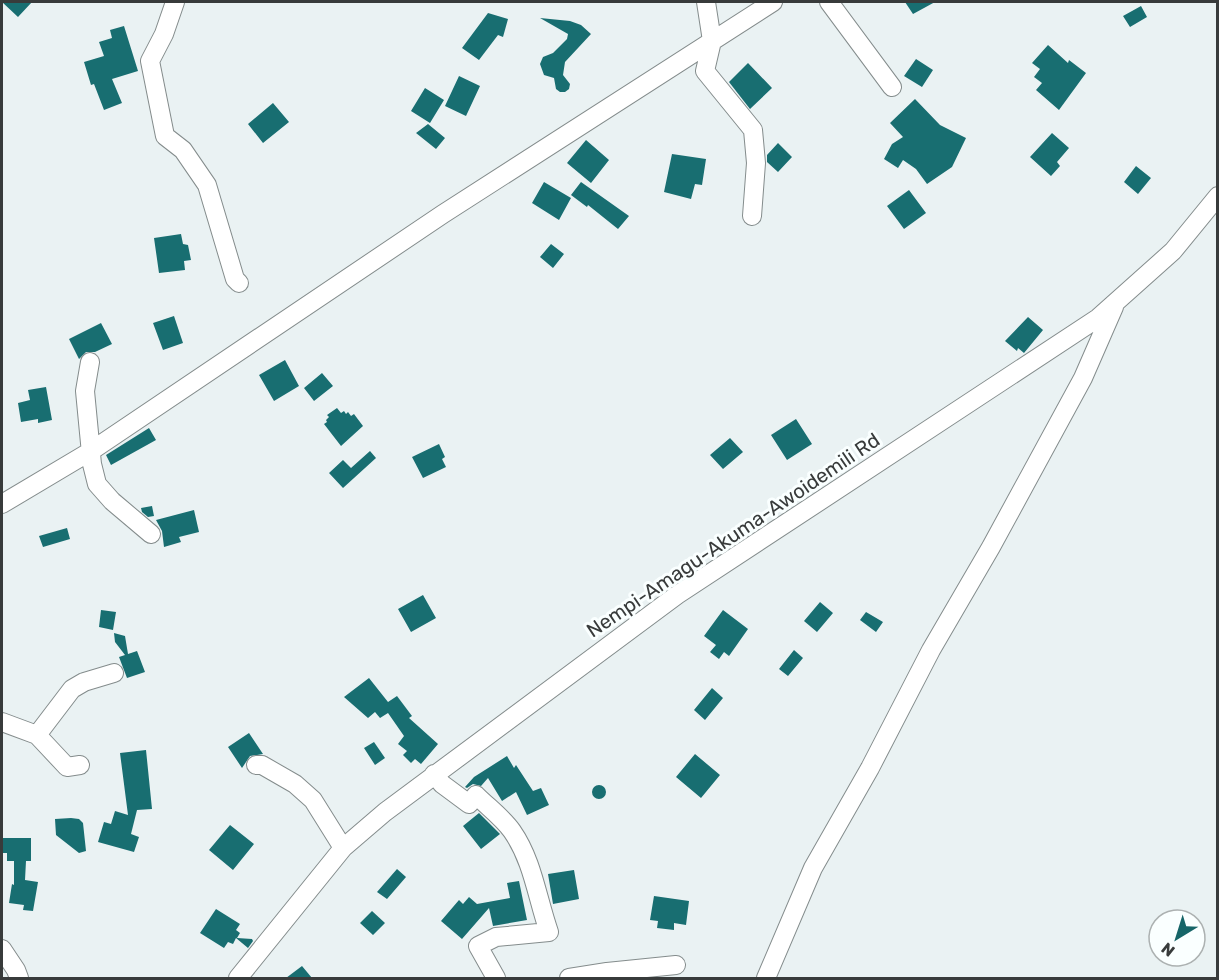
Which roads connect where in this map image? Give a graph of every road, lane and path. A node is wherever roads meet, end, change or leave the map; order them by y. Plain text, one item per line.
1 (176, 2) edge
2 (706, 2) edge
3 (773, 2) edge
4 (829, 2) edge
5 (712, 41) junction
6 (892, 87) dead end
7 (1218, 196) edge
8 (752, 216) dead end
9 (238, 283) dead end
10 (1117, 301) junction
11 (90, 362) dead end
12 (91, 451) junction
13 (2, 504) edge
14 (151, 534) dead end
15 (114, 673) dead end
16 (2, 722) edge
17 (37, 735) junction
18 (80, 765) dead end
19 (256, 765) dead end
20 (434, 774) junction
21 (343, 848) junction
22 (2, 949) edge
23 (676, 965) dead end
24 (19, 978) edge
25 (238, 978) edge
26 (496, 978) edge
27 (569, 978) edge
28 (766, 978) edge

1 - 9 street
2 - 5 street
3 - 5 street
4 - 6 street
5 - 8 street
5 - 12 street
7 - 10 street, Nempi-Amagu-Akuma-Awoidemili Rd
10 - 20 street, Nempi-Amagu-Akuma-Awoidemili Rd
10 - 28 street
11 - 12 street
12 - 13 street
12 - 14 street
15 - 17 street
16 - 17 street
17 - 18 street
19 - 21 street
20 - 21 street, Nempi-Amagu-Akuma-Awoidemili Rd
20 - 26 street
21 - 25 street, Nempi-Amagu-Akuma-Awoidemili Rd
22 - 24 street
23 - 27 street

